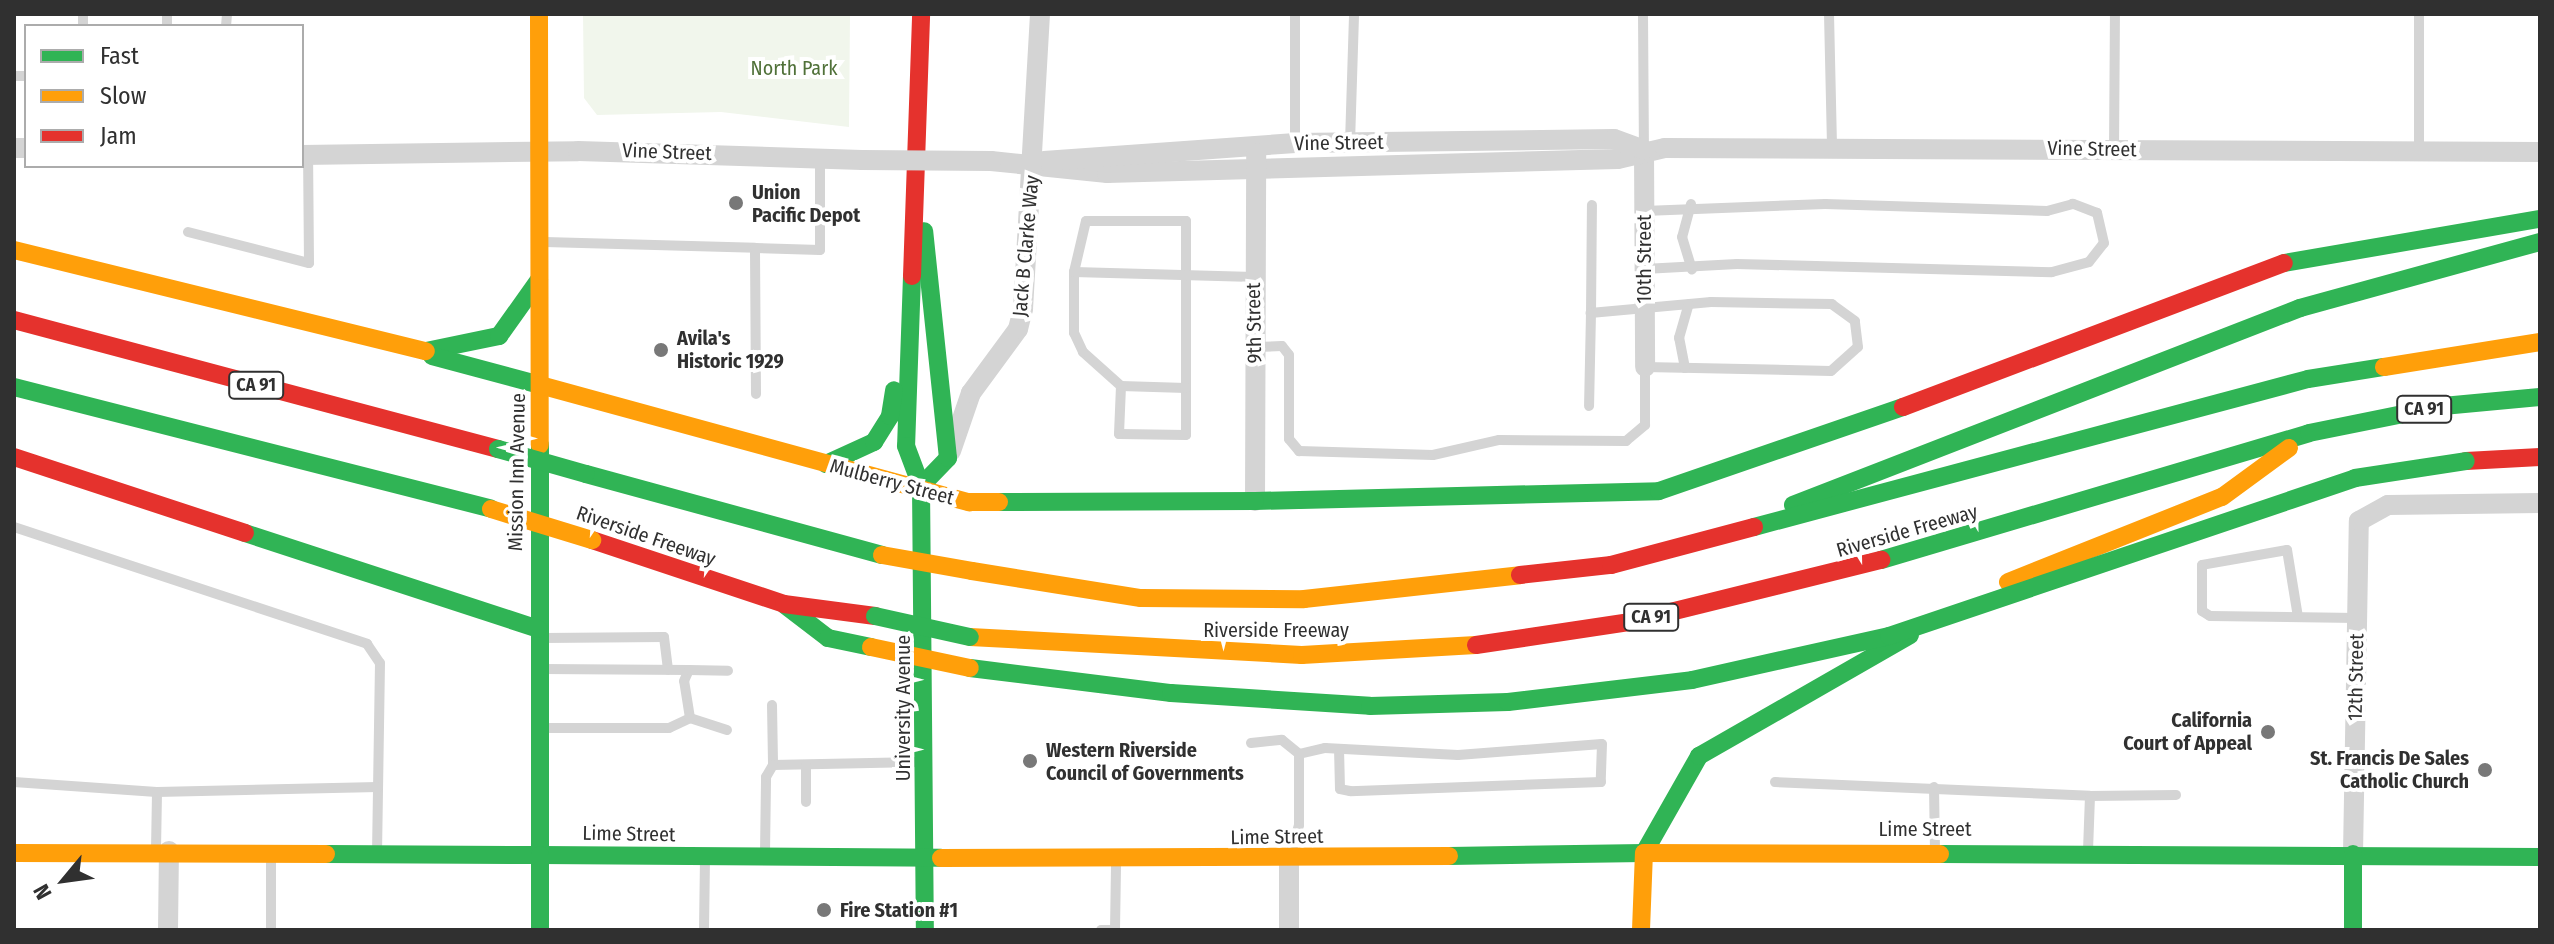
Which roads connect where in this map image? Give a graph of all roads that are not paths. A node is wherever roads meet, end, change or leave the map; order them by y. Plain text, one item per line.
1 (539, 14) edge
2 (921, 14) edge
3 (1040, 14) edge
4 (1295, 14) edge
5 (1354, 14) edge
6 (1643, 14) edge
7 (1829, 14) edge
8 (2115, 14) edge
9 (2419, 14) edge
10 (1295, 143) junction
11 (1350, 143) junction
12 (1256, 144) junction
13 (1644, 150) junction
14 (2114, 150) junction
15 (1832, 151) junction
16 (539, 152) junction
17 (2419, 152) junction
18 (2540, 152) edge
19 (305, 155) edge
20 (820, 160) junction
21 (1032, 163) junction
22 (1256, 165) junction
23 (1691, 204) junction
24 (1592, 205) dead end
25 (1644, 211) junction
26 (920, 213) junction
27 (2540, 219) edge
28 (188, 232) dead end
29 (539, 242) junction
30 (2540, 242) edge
31 (755, 248) junction
32 (14, 250) edge
33 (1644, 269) junction
34 (1692, 270) junction
35 (1074, 272) junction
36 (1186, 275) junction
37 (1254, 277) junction
38 (539, 280) junction
39 (1689, 304) junction
40 (1644, 307) junction
41 (1591, 313) junction
42 (14, 320) edge
43 (2540, 342) edge
44 (1255, 347) junction
45 (909, 348) junction
46 (424, 351) junction
47 (1645, 367) junction
48 (1685, 368) junction
49 (540, 385) junction
50 (1121, 386) junction
51 (14, 387) edge
52 (1186, 388) junction
53 (756, 394) dead end
54 (2540, 397) edge
55 (1589, 406) dead end
56 (2309, 433) junction
57 (14, 457) edge
58 (2540, 457) edge
59 (948, 458) junction
60 (826, 464) junction
61 (921, 486) junction
62 (1255, 501) junction
63 (2540, 503) edge
64 (14, 527) edge
65 (1736, 537) junction
66 (784, 604) junction
67 (2298, 617) junction
68 (2357, 618) junction
69 (538, 633) junction
70 (538, 669) junction
71 (668, 670) junction
72 (689, 670) junction
73 (728, 671) dead end
74 (772, 705) dead end
75 (690, 718) junction
76 (539, 728) junction
77 (727, 730) dead end
78 (1251, 743) dead end
79 (1339, 749) junction
80 (1299, 754) junction
81 (925, 762) junction
82 (773, 765) junction
83 (806, 765) junction
84 (14, 782) edge
85 (1775, 782) dead end
86 (378, 787) junction
87 (1934, 787) junction
88 (157, 792) junction
89 (2176, 795) dead end
90 (2090, 796) junction
91 (806, 802) dead end
92 (162, 851) junction
93 (271, 851) junction
94 (1935, 851) junction
95 (2088, 851) junction
96 (377, 852) junction
97 (14, 853) edge
98 (1644, 853) junction
99 (2353, 854) junction
100 (540, 855) junction
101 (705, 857) junction
102 (2540, 857) edge
103 (765, 858) junction
104 (926, 859) junction
105 (1289, 859) junction
106 (1115, 860) junction
107 (168, 930) edge
108 (271, 930) edge
109 (540, 930) edge
110 (704, 930) edge
111 (925, 930) edge
112 (1101, 930) edge
113 (1115, 930) edge
114 (1289, 930) edge
115 (1641, 930) edge
116 (2353, 930) edge

1 - 16 main road, Mission Inn Avenue
2 - 26 main road, University Avenue
3 - 21 street, Jack B Clarke Way
4 - 10 lane
5 - 11 lane
6 - 13 lane
7 - 15 lane
8 - 14 lane
9 - 17 lane
10 - 11 street, Vine Street
10 - 12 street, Vine Street
11 - 13 street, Vine Street
12 - 21 street, Vine Street
12 - 22 street, 9th Street
13 - 15 street, Vine Street
13 - 22 street, Vine Street
13 - 25 street, 10th Street
14 - 15 street, Vine Street
14 - 17 street, Vine Street
16 - 19 street, Vine Street
16 - 20 street, Vine Street
16 - 29 main road, Mission Inn Avenue
17 - 18 street, Vine Street
19 - 28 lane
20 - 21 street, Vine Street, bridge
20 - 31 lane
21 - 22 street, Vine Street
21 - 59 street, Jack B Clarke Way
22 - 37 street, 9th Street
23 - 25 lane
23 - 34 lane
23 - 34 lane
24 - 41 lane
25 - 33 street, 10th Street
26 - 45 main road, University Avenue
26 - 59 main road, University Avenue
27 - 62 main road, Mulberry Street
29 - 31 lane
29 - 38 main road, Mission Inn Avenue
30 - 65 main road
31 - 53 lane
32 - 46 main road, Mulberry Street
33 - 34 lane
33 - 40 street, 10th Street
35 - 36 lane
35 - 36 lane
35 - 50 lane
36 - 37 lane
36 - 52 lane
37 - 44 street, 9th Street
38 - 46 main road
38 - 49 main road, Mission Inn Avenue
39 - 40 lane
39 - 48 lane
39 - 48 lane
40 - 41 lane
40 - 47 street, 10th Street
41 - 55 lane
42 - 65 main road, Riverside Freeway / CA 91, bridge
43 - 65 main road, Riverside Freeway / CA 91
44 - 47 lane
44 - 62 street, 9th Street
45 - 60 main road
45 - 61 main road, University Avenue
46 - 49 main road, Mulberry Street
47 - 48 lane
49 - 60 main road, Mulberry Street
49 - 69 main road, Mission Inn Avenue
50 - 52 lane
50 - 52 lane
51 - 66 main road, Riverside Freeway / CA 91, bridge
54 - 56 main road, Riverside Freeway / CA 91
56 - 66 main road, Riverside Freeway / CA 91, bridge
56 - 98 main road
57 - 69 main road
58 - 66 main road, bridge
59 - 61 main road
60 - 61 main road, Mulberry Street
61 - 62 main road, Mulberry Street
61 - 81 main road, University Avenue
63 - 68 street, 12th Street
64 - 86 lane
67 - 67 lane
67 - 68 lane
68 - 99 street, 12th Street
69 - 70 main road, Mission Inn Avenue
69 - 71 lane
70 - 71 lane
70 - 76 main road, Mission Inn Avenue
71 - 72 lane
72 - 73 lane
72 - 75 lane
74 - 82 lane
75 - 76 lane
75 - 77 lane
76 - 100 main road, Mission Inn Avenue
78 - 80 lane
79 - 79 lane
79 - 80 lane
80 - 105 lane
81 - 83 lane
81 - 104 main road, University Avenue
82 - 83 lane
82 - 103 lane
83 - 91 lane
84 - 88 lane
85 - 87 lane
86 - 88 lane
86 - 96 lane
87 - 90 lane
87 - 94 lane
88 - 92 lane
89 - 90 lane
90 - 95 lane
92 - 93 main road, Lime Street
92 - 97 main road, Lime Street
92 - 107 street
93 - 96 main road, Lime Street
93 - 108 lane
94 - 95 main road, Lime Street
94 - 98 main road, Lime Street
95 - 99 main road, Lime Street
96 - 100 main road, Lime Street
98 - 105 main road, Lime Street
98 - 115 main road
99 - 102 main road, Lime Street
99 - 116 main road, 12th Street
100 - 101 main road, Lime Street
100 - 109 main road, Mission Inn Avenue
101 - 103 main road, Lime Street
101 - 110 lane
103 - 104 main road, Lime Street
104 - 106 main road, Lime Street
104 - 111 main road, University Avenue
105 - 106 main road, Lime Street
105 - 114 street
106 - 113 lane
112 - 113 lane

